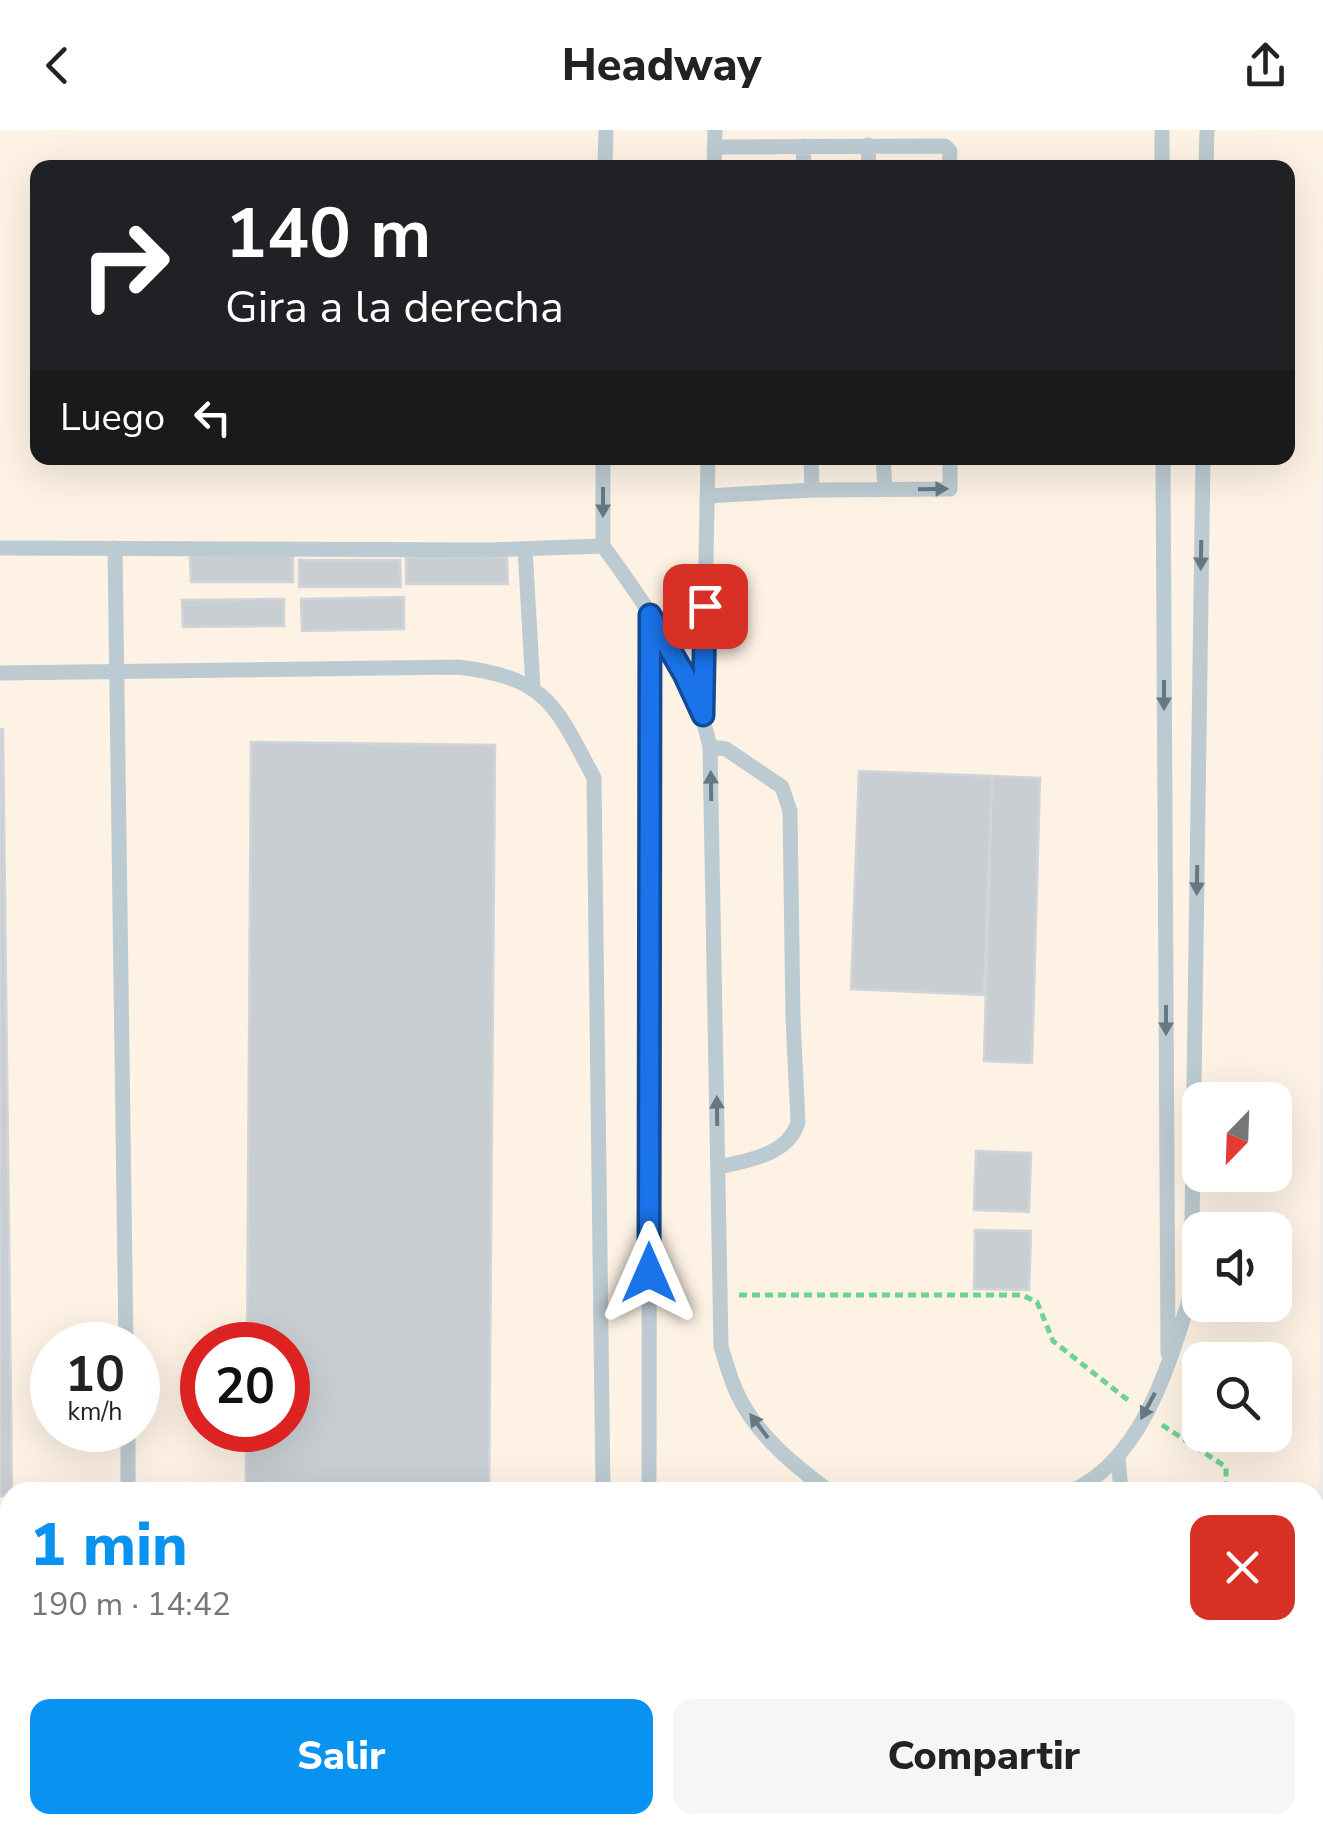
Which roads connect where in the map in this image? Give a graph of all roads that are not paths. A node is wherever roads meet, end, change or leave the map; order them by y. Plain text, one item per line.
1 (606, 130) edge
2 (1162, 130) edge
3 (1207, 130) edge
4 (715, 138) edge
5 (868, 145) junction
6 (803, 146) junction
7 (606, 160) edge
8 (804, 160) edge
9 (869, 160) edge
10 (950, 160) edge
11 (1162, 160) edge
12 (1206, 160) edge
13 (604, 465) edge
14 (708, 465) edge
15 (811, 465) edge
16 (883, 465) edge
17 (950, 465) edge
18 (1163, 465) edge
19 (1202, 465) edge
20 (884, 488) junction
21 (812, 490) junction
22 (707, 496) junction
23 (603, 546) junction
24 (0, 548) edge
25 (115, 548) junction
26 (524, 549) junction
27 (650, 615) junction
28 (117, 672) junction
29 (0, 673) edge
30 (533, 687) junction
31 (703, 715) junction
32 (710, 747) junction
33 (718, 1167) junction
34 (126, 1322) edge
35 (1168, 1367) junction
36 (128, 1452) edge
37 (1118, 1456) junction
38 (128, 1482) edge
39 (603, 1482) edge
40 (649, 1482) edge
41 (817, 1482) edge
42 (1089, 1482) edge
43 (1120, 1482) edge

1 - 7 lane
2 - 11 lane
3 - 12 lane
4 - 6 lane
5 - 6 lane
5 - 9 lane
5 - 10 lane
6 - 8 lane
13 -> 23 lane
14 - 22 lane
15 - 21 lane
16 - 20 lane
20 -> 17 lane
18 -> 35 lane
19 -> 35 lane
20 - 21 lane
21 - 22 lane
22 - 31 lane
23 - 26 lane
23 - 27 lane
24 - 25 lane
25 - 26 lane
25 - 28 lane
26 - 30 lane
27 - 31 lane
27 - 40 lane
28 - 29 lane
28 - 30 lane
28 - 34 lane
30 - 39 lane
31 - 32 lane
33 -> 32 lane
32 - 33 lane
41 -> 33 lane
35 -> 37 lane
36 - 38 lane
37 - 42 lane
37 - 43 lane

